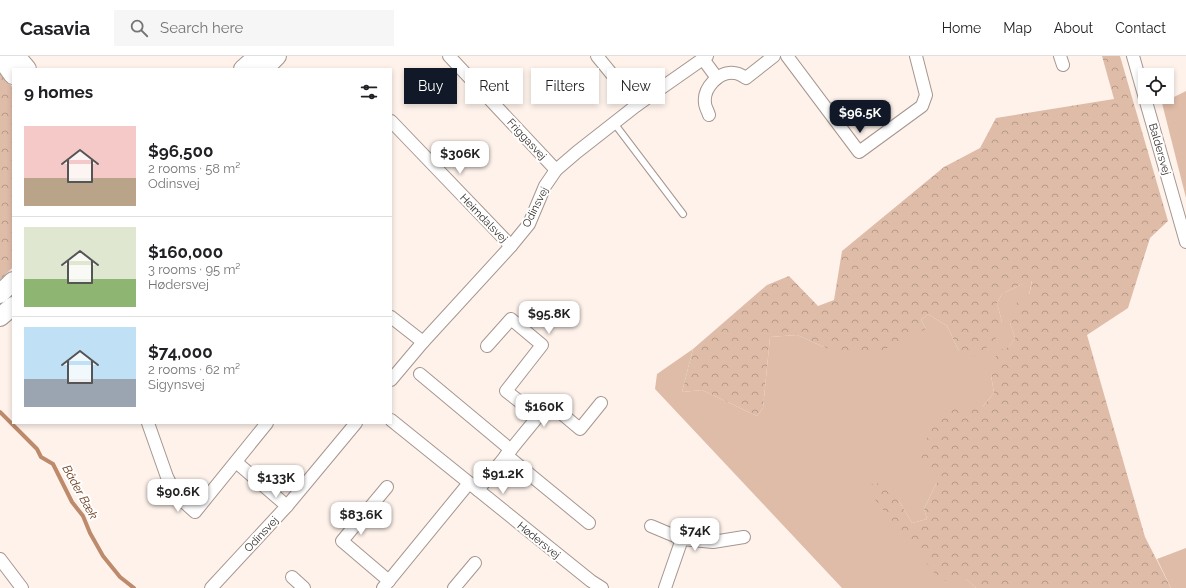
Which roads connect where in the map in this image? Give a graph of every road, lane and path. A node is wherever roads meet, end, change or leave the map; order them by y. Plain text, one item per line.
1 (16, 56) edge
2 (258, 56) edge
3 (277, 56) edge
4 (449, 56) edge
5 (598, 56) edge
6 (774, 56) edge
7 (787, 56) edge
8 (916, 56) edge
9 (1133, 56) edge
10 (0, 57) edge
11 (705, 57) edge
12 (26, 68) edge
13 (244, 68) edge
14 (265, 68) edge
15 (12, 74) edge
16 (717, 78) junction
17 (637, 105) junction
18 (709, 115) dead end
19 (392, 122) edge
20 (614, 123) junction
21 (556, 170) junction
22 (683, 214) dead end
23 (1186, 242) edge
24 (511, 246) junction
25 (12, 282) edge
26 (0, 294) edge
27 (12, 307) edge
28 (0, 317) edge
29 (392, 318) edge
30 (423, 342) junction
31 (487, 346) dead end
32 (420, 374) dead end
33 (392, 379) edge
34 (601, 403) dead end
35 (538, 416) junction
36 (392, 421) edge
37 (148, 424) edge
38 (266, 424) edge
39 (355, 424) edge
40 (509, 452) junction
41 (236, 462) junction
42 (473, 486) junction
43 (387, 487) dead end
44 (287, 506) junction
45 (588, 523) dead end
46 (651, 526) dead end
47 (744, 537) dead end
48 (682, 539) junction
49 (0, 559) edge
50 (475, 563) dead end
51 (292, 577) dead end
52 (386, 584) edge
53 (22, 588) edge
54 (210, 588) edge
55 (304, 588) edge
56 (454, 588) edge
57 (602, 588) edge
58 (665, 588) edge

1 - 12 street
2 - 13 street
3 - 14 street
4 - 21 street, Friggasvej
5 - 17 street
6 - 16 street
7 - 8 street
9 - 23 street, Baldersvej
10 - 15 street
11 - 16 street, Odinsvej
11 - 17 street, Odinsvej
16 - 18 street
17 - 20 street, Odinsvej
19 - 24 street, Heimdalsvej
20 - 21 street, Odinsvej
20 - 22 lane
21 - 24 street, Odinsvej
24 - 30 street, Odinsvej
25 - 26 street
27 - 28 street
29 - 30 street
30 - 33 street, Odinsvej
31 - 35 street
32 - 40 street
34 - 35 street
35 - 40 street
36 - 42 street, Hødersvej
37 - 41 street
38 - 41 street
39 - 44 street, Odinsvej
40 - 42 street
40 - 45 street
41 - 44 street
42 - 52 street
42 - 57 street, Hødersvej
43 - 52 street
44 - 54 street, Odinsvej
46 - 48 street
47 - 48 street
48 - 58 street
49 - 53 street
50 - 56 street
51 - 55 street

